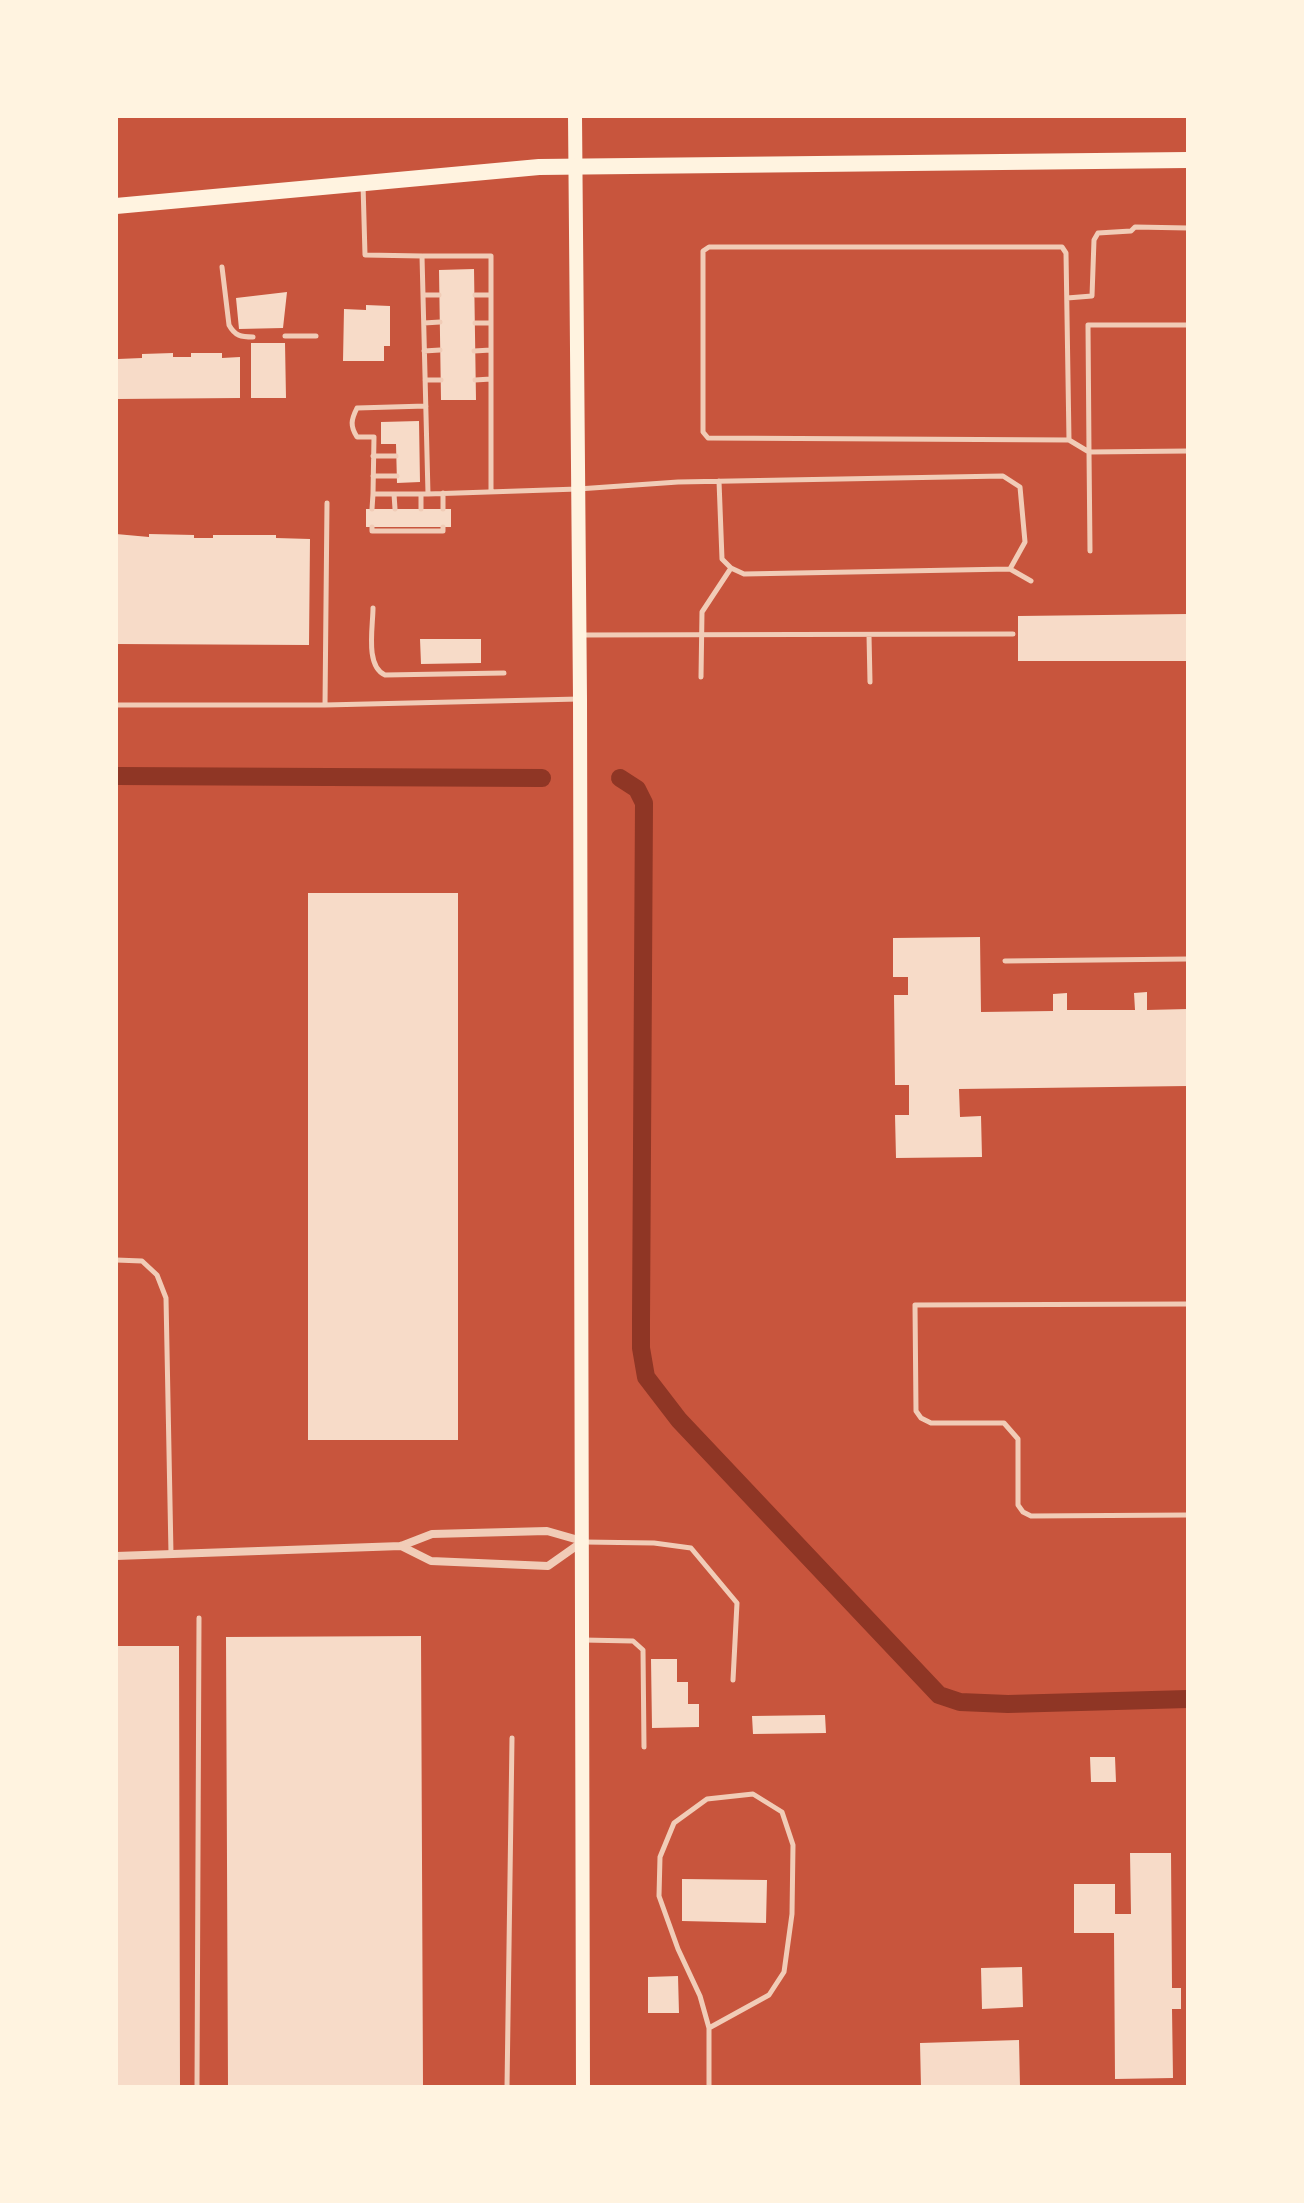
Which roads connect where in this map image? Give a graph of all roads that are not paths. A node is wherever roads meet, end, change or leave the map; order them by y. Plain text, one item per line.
1 (575, 116) edge
2 (1188, 160) edge
3 (574, 166) junction
4 (363, 183) junction
5 (116, 206) edge
6 (1188, 228) edge
7 (422, 256) junction
8 (222, 267) dead end
9 (423, 295) junction
10 (439, 295) dead end
11 (475, 295) dead end
12 (491, 295) junction
13 (1067, 298) junction
14 (440, 322) dead end
15 (424, 323) junction
16 (475, 323) dead end
17 (491, 323) junction
18 (1188, 325) edge
19 (285, 336) dead end
20 (316, 336) dead end
21 (253, 337) dead end
22 (440, 350) dead end
23 (491, 350) junction
24 (424, 351) junction
25 (474, 351) dead end
26 (491, 379) junction
27 (425, 380) junction
28 (441, 380) dead end
29 (475, 380) dead end
30 (426, 406) junction
31 (1069, 440) junction
32 (1188, 451) edge
33 (1089, 452) junction
34 (373, 456) junction
35 (396, 456) dead end
36 (373, 476) junction
37 (397, 476) dead end
38 (719, 481) junction
39 (578, 489) junction
40 (491, 491) junction
41 (443, 493) junction
42 (373, 494) junction
43 (394, 494) junction
44 (424, 494) junction
45 (327, 503) dead end
46 (372, 509) dead end
47 (395, 509) dead end
48 (421, 509) dead end
49 (443, 509) dead end
50 (372, 527) dead end
51 (443, 527) dead end
52 (1090, 551) dead end
53 (731, 568) junction
54 (1010, 569) junction
55 (1031, 581) dead end
56 (373, 608) dead end
57 (1013, 634) dead end
58 (579, 635) junction
59 (701, 635) junction
60 (869, 635) junction
61 (504, 673) dead end
62 (701, 677) dead end
63 (870, 682) dead end
64 (580, 699) junction
65 (116, 705) edge
66 (325, 705) junction
67 (1188, 959) edge
68 (1005, 961) dead end
69 (116, 1260) edge
70 (1188, 1304) edge
71 (1188, 1515) edge
72 (583, 1542) junction
73 (401, 1546) junction
74 (171, 1554) junction
75 (116, 1556) edge
76 (199, 1618) dead end
77 (582, 1640) junction
78 (733, 1680) dead end
79 (512, 1738) dead end
80 (644, 1747) dead end
81 (709, 2028) junction
82 (197, 2087) edge
83 (507, 2087) edge
84 (583, 2087) edge
85 (709, 2087) edge

1 - 3 main road
2 - 3 main road
3 - 4 main road
3 - 39 main road
4 - 5 main road
4 - 7 lane
6 - 13 lane
7 - 9 lane
7 - 12 lane
8 - 21 lane
9 - 10 lane
9 - 15 lane
11 - 12 lane
12 - 17 lane
13 - 31 lane
13 - 31 lane
14 - 15 lane
15 - 24 lane
16 - 17 lane
17 - 23 lane
18 - 33 lane
19 - 20 lane
22 - 24 lane
23 - 25 lane
23 - 26 lane
24 - 27 lane
26 - 29 lane
26 - 40 lane
27 - 28 lane
27 - 30 lane
30 - 34 lane
30 - 44 lane
31 - 33 lane
32 - 33 lane
33 - 52 lane
34 - 35 lane
34 - 36 lane
36 - 37 lane
36 - 42 lane
38 - 39 lane
38 - 53 lane
38 - 54 lane
39 - 40 lane
39 - 58 main road
40 - 41 lane
41 - 44 lane
41 - 49 lane
42 - 43 lane
42 - 46 lane
43 - 44 lane
43 - 47 lane
44 - 48 lane
45 - 66 lane
50 - 51 lane
53 - 54 lane
53 - 59 lane
54 - 55 lane
56 - 61 lane
57 - 60 lane
58 - 59 lane
58 - 64 main road
59 - 60 lane
59 - 62 lane
60 - 63 lane
64 - 66 lane
64 - 72 main road
65 - 66 lane
67 - 68 lane
69 - 74 lane
70 - 71 lane
72 - 73 street
72 - 73 street
72 - 77 main road
72 - 78 lane
73 - 74 street
74 - 75 street
76 - 82 lane
77 - 80 lane
77 - 84 main road
79 - 83 lane
81 - 81 lane
81 - 85 lane

